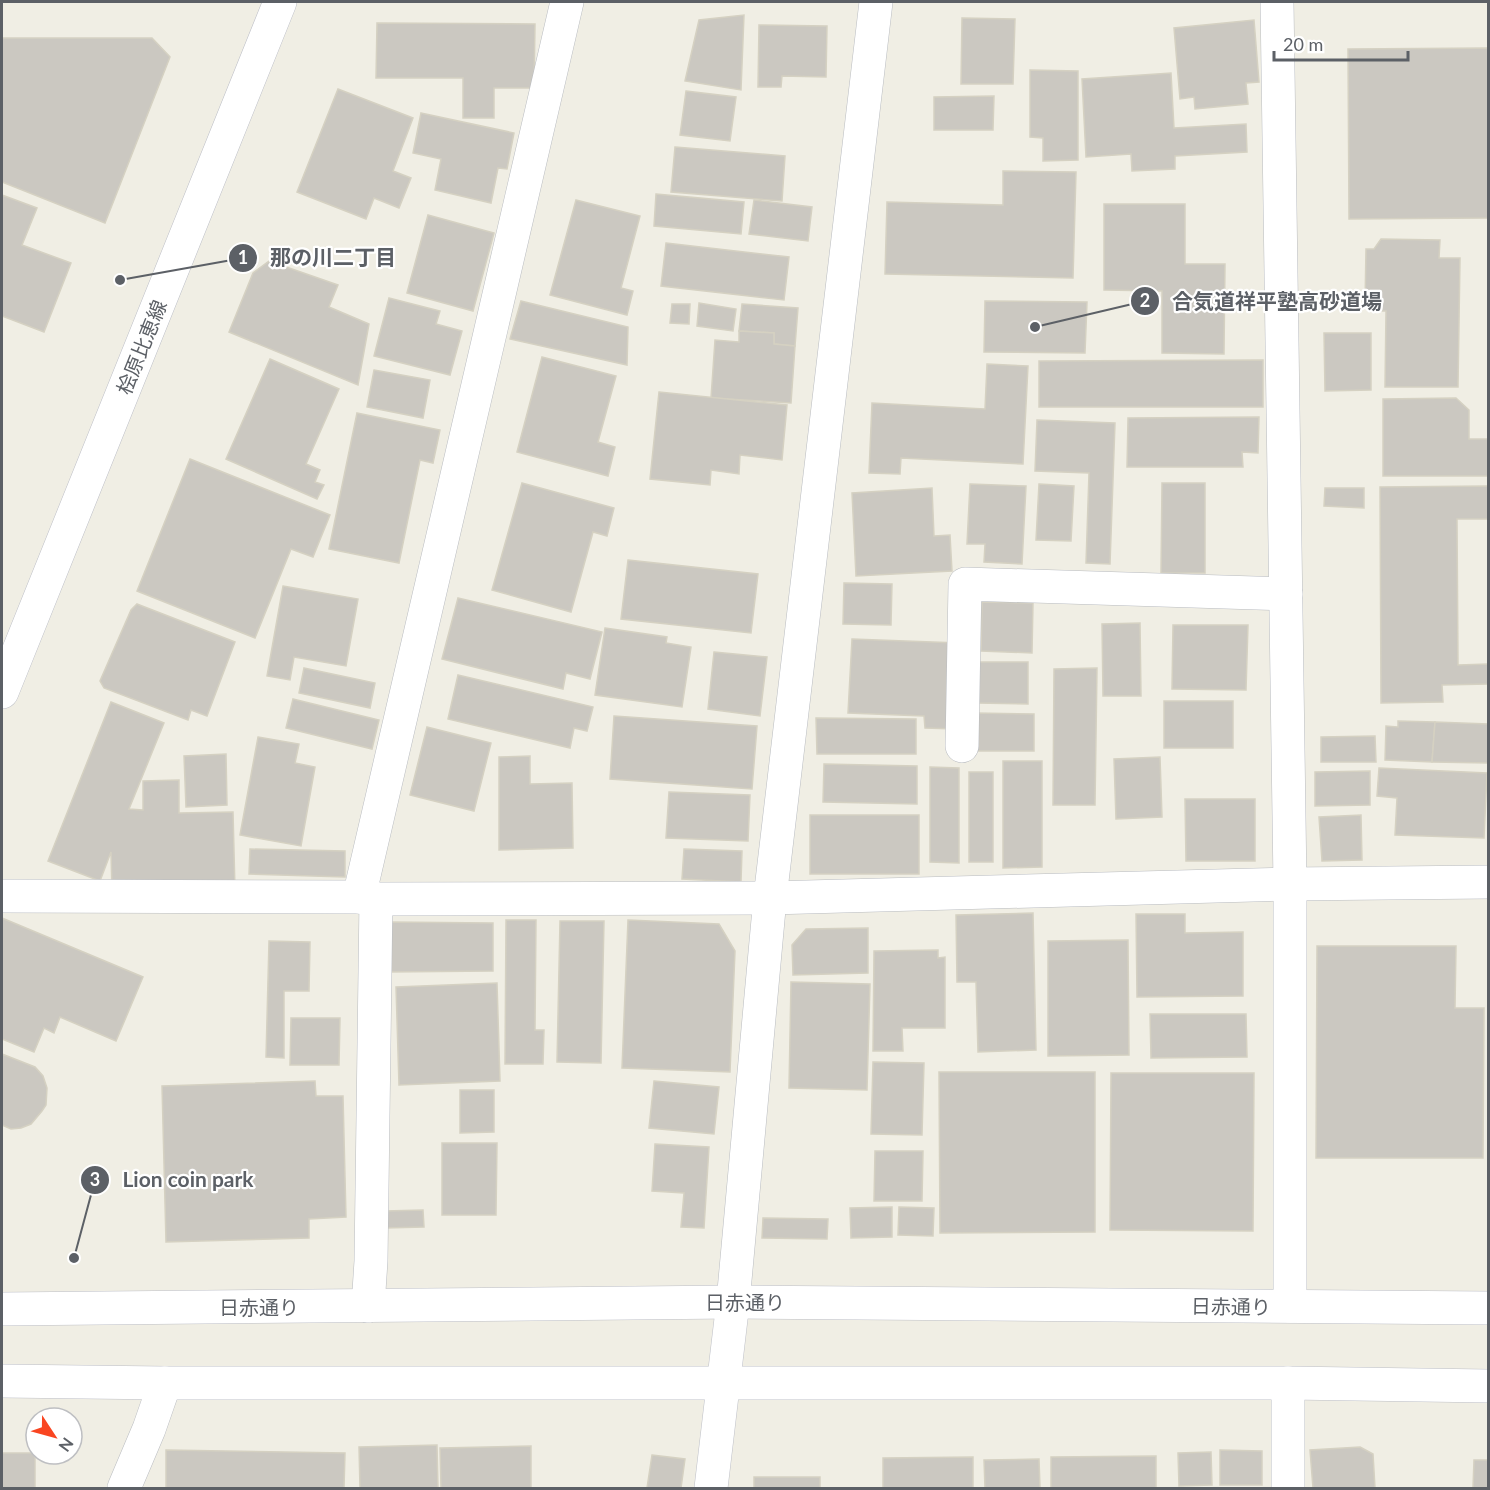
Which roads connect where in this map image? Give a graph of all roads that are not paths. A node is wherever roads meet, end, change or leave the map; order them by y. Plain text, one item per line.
1 (280, 2) edge
2 (567, 2) edge
3 (876, 2) edge
4 (1277, 2) edge
5 (1286, 594) junction
6 (2, 692) edge
7 (962, 746) dead end
8 (1488, 882) edge
9 (1290, 884) junction
10 (2, 896) edge
11 (367, 898) junction
12 (770, 898) junction
13 (733, 1302) junction
14 (368, 1306) junction
15 (1290, 1306) junction
16 (1488, 1308) edge
17 (2, 1309) edge
18 (2, 1381) edge
19 (165, 1383) junction
20 (722, 1383) junction
21 (1288, 1383) junction
22 (1488, 1386) edge
23 (124, 1488) edge
24 (711, 1488) edge
25 (1288, 1488) edge

1 - 6 street, 桧原比恵線
2 - 11 street
3 - 12 street
4 - 5 street
5 - 7 street
5 - 9 street
8 - 9 street
9 - 12 street
9 - 15 street
10 - 11 street
11 - 12 street
11 - 14 street
12 - 13 street
13 - 14 street, 日赤通り
13 - 15 street, 日赤通り
13 - 20 street
14 - 17 street, 日赤通り
15 - 16 street, 日赤通り
18 - 19 street
19 - 20 street
19 - 23 street
20 - 21 street
20 - 24 street
21 - 22 street
21 - 25 street

